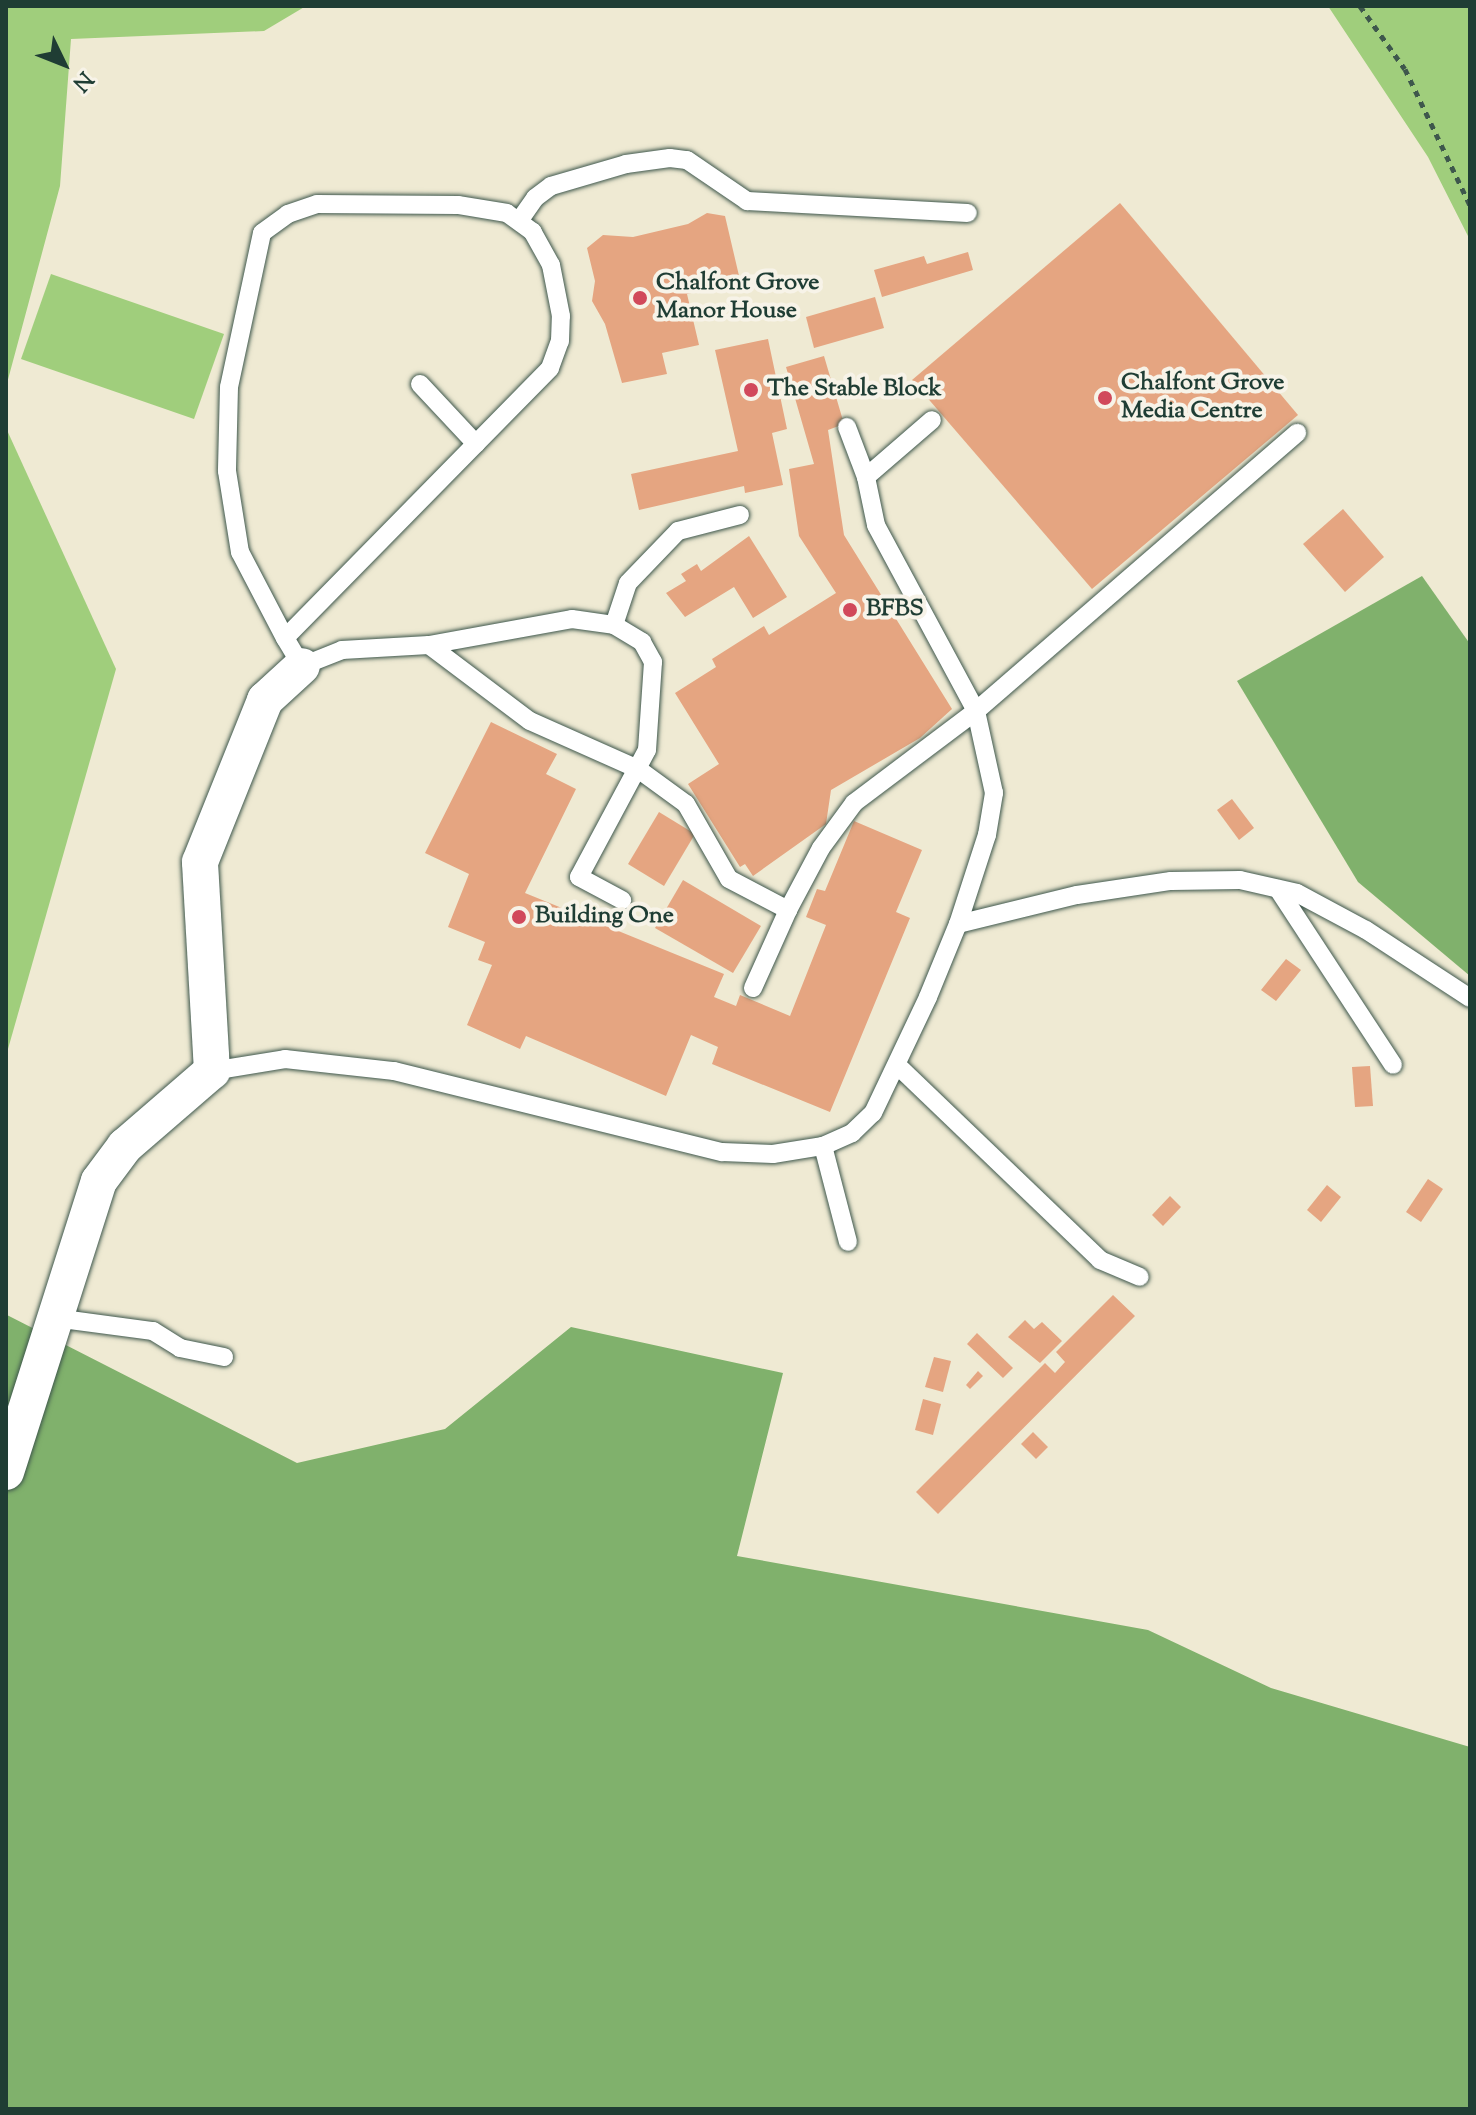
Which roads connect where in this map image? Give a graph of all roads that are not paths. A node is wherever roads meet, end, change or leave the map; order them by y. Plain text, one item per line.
1 (968, 213) dead end
2 (519, 221) junction
3 (420, 384) dead end
4 (932, 420) dead end
5 (847, 427) dead end
6 (1297, 433) dead end
7 (476, 444) junction
8 (866, 477) junction
9 (740, 515) dead end
10 (614, 625) junction
11 (429, 645) junction
12 (293, 652) junction
13 (976, 711) junction
14 (638, 769) junction
15 (1278, 889) junction
16 (622, 900) dead end
17 (788, 910) junction
18 (958, 924) junction
19 (753, 988) dead end
20 (1470, 998) edge
21 (1393, 1065) dead end
22 (898, 1066) junction
23 (212, 1071) junction
24 (823, 1146) junction
25 (848, 1242) dead end
26 (1140, 1277) dead end
27 (55, 1318) junction
28 (224, 1357) dead end
29 (6, 1472) edge

1 - 2 lane
2 - 7 lane
2 - 12 lane
3 - 7 lane
4 - 8 lane
5 - 8 lane
6 - 13 lane
7 - 12 lane
8 - 13 lane
9 - 10 lane
10 - 11 lane
10 - 14 lane
11 - 12 lane
11 - 14 lane
12 - 23 street
13 - 17 lane
13 - 18 lane
14 - 16 lane
14 - 17 lane
15 - 18 lane
15 - 20 lane
15 - 21 lane
17 - 19 lane
18 - 22 lane
22 - 24 lane
22 - 26 lane
23 - 24 lane
23 - 27 street
24 - 25 lane
27 - 28 lane
27 - 29 street

